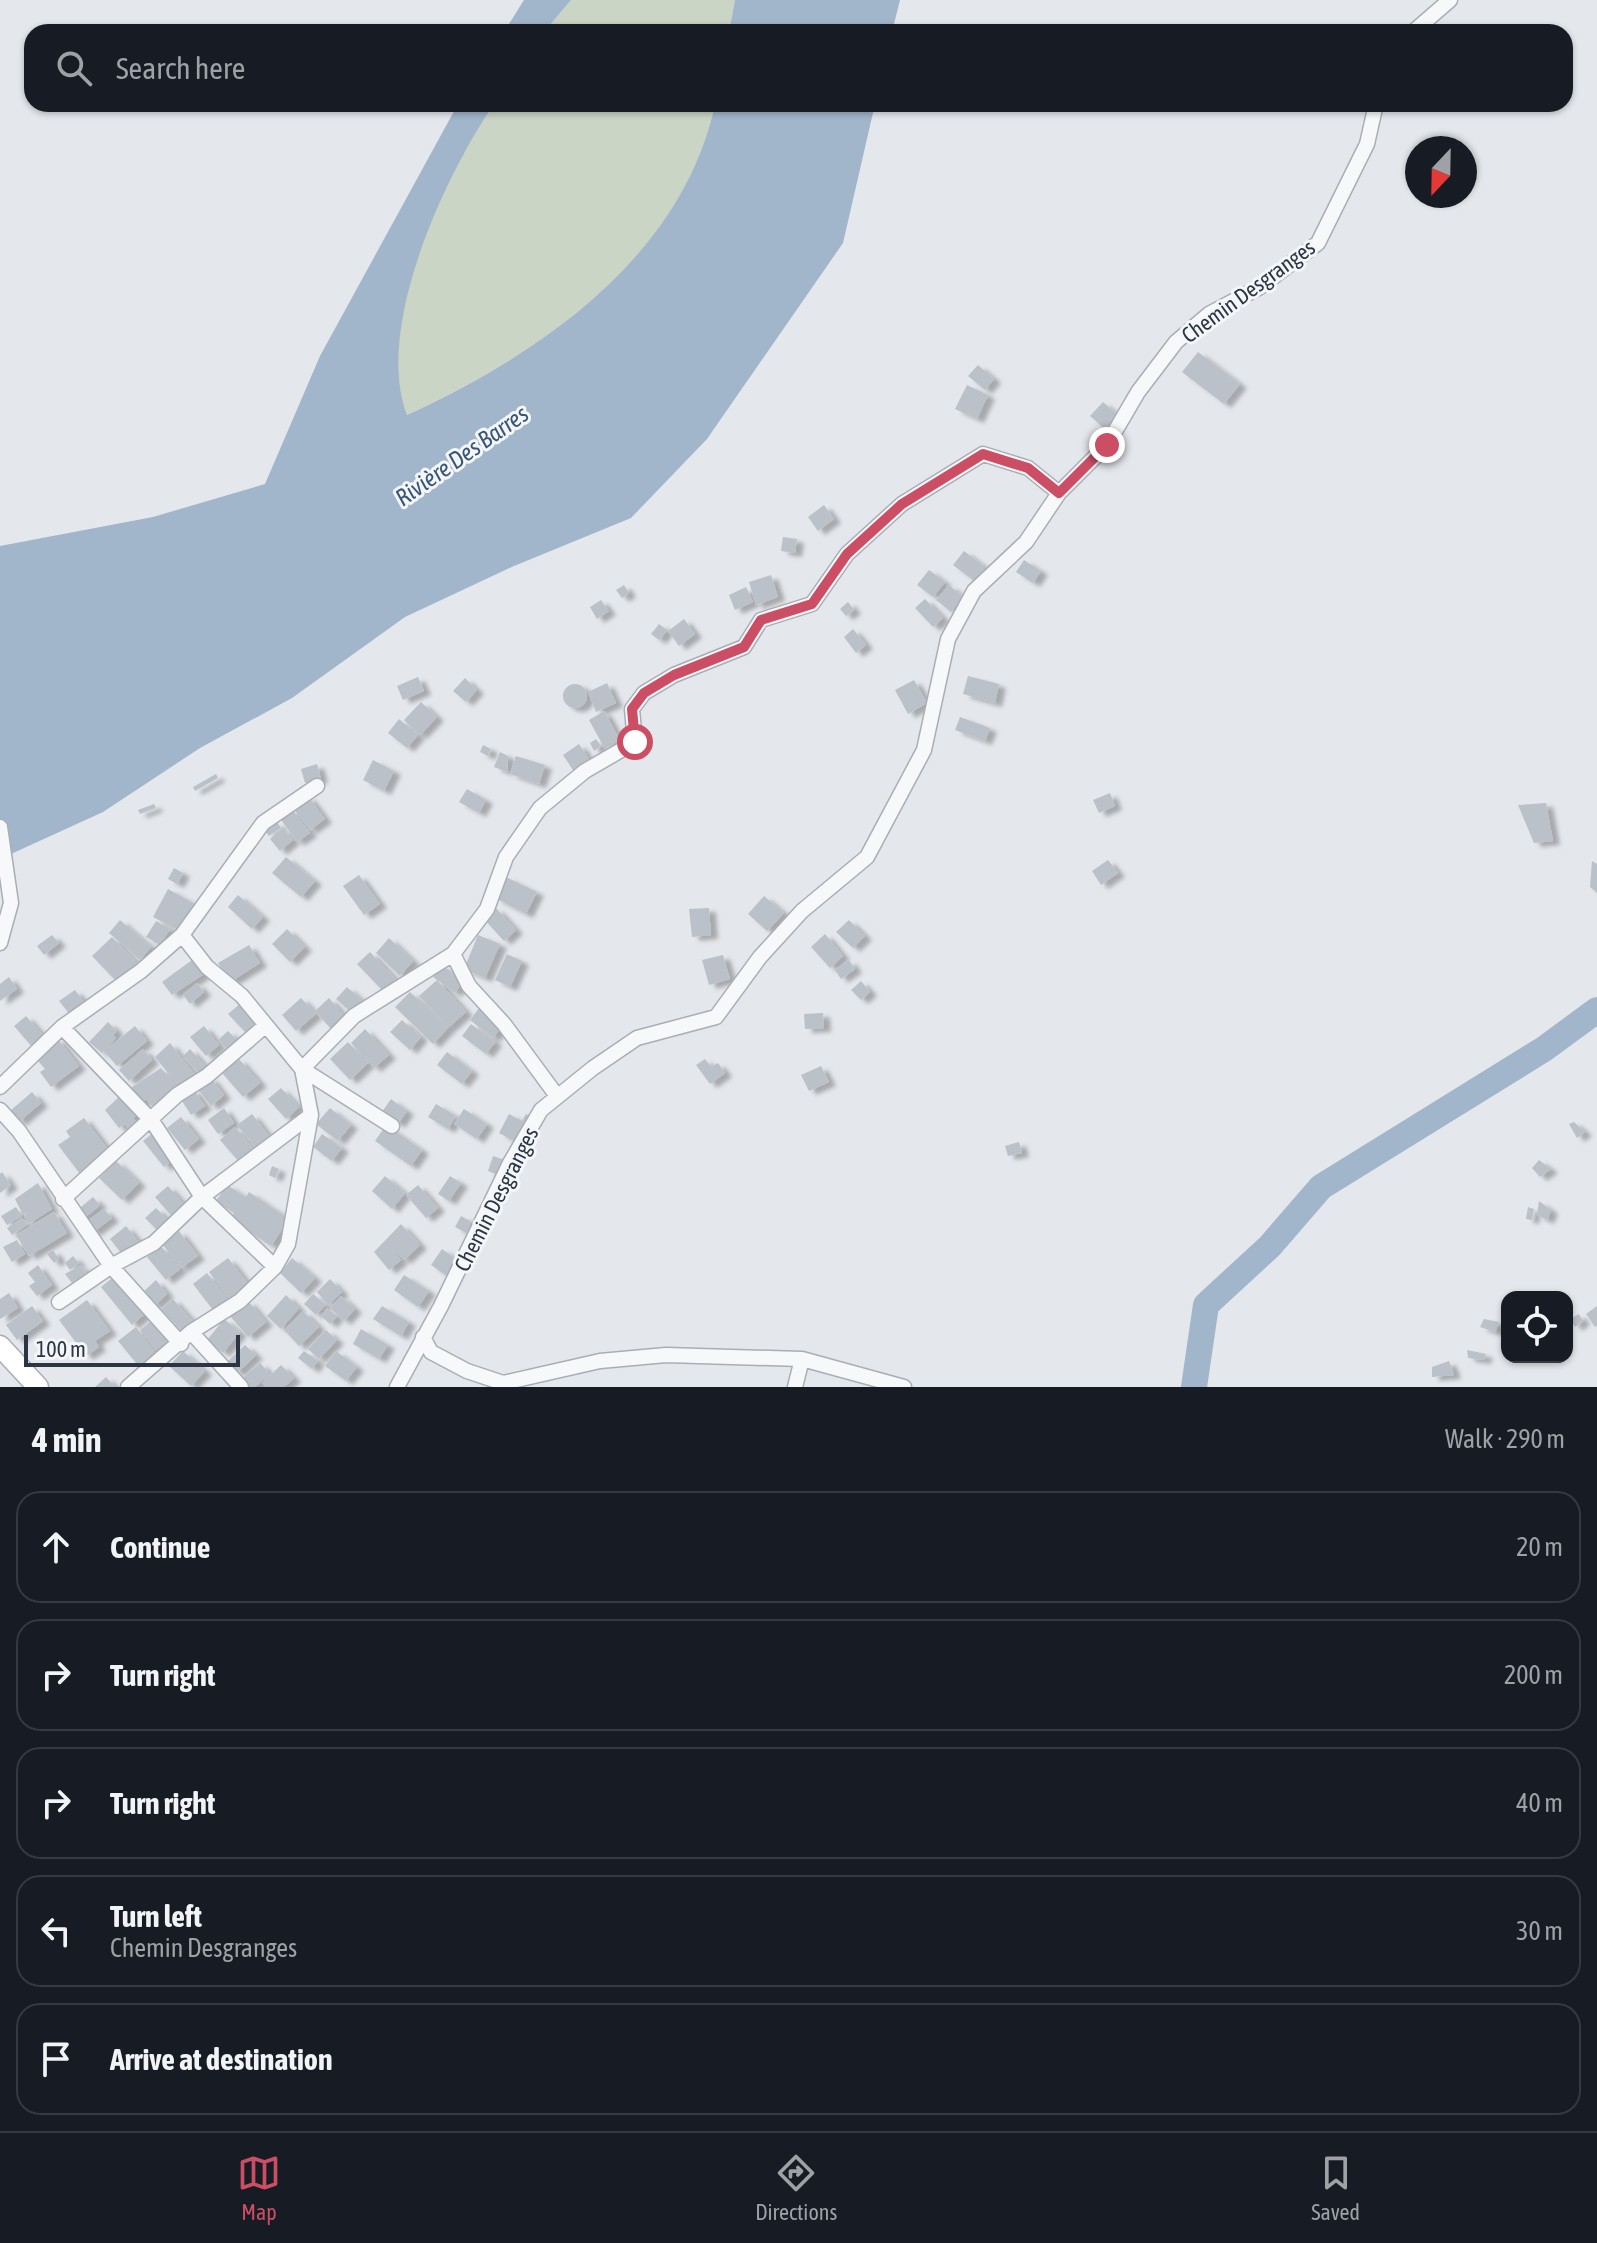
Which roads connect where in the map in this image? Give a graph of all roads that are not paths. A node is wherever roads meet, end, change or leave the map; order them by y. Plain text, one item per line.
1 (1450, 0) edge
2 (1422, 24) edge
3 (1374, 112) edge
4 (1059, 493) junction
5 (317, 786) dead end
6 (0, 827) edge
7 (182, 935) junction
8 (0, 943) edge
9 (453, 954) junction
10 (266, 1025) junction
11 (62, 1027) junction
12 (302, 1069) junction
13 (0, 1087) edge
14 (557, 1096) junction
15 (0, 1110) edge
16 (311, 1115) junction
17 (152, 1121) junction
18 (392, 1126) dead end
19 (202, 1197) junction
20 (63, 1199) junction
21 (111, 1266) junction
22 (275, 1267) junction
23 (59, 1302) dead end
24 (191, 1332) junction
25 (423, 1337) junction
26 (181, 1344) junction
27 (0, 1346) edge
28 (802, 1359) junction
29 (38, 1387) edge
30 (128, 1387) edge
31 (241, 1387) edge
32 (397, 1387) edge
33 (795, 1387) edge
34 (904, 1387) edge

1 - 2 street
3 - 4 street, Chemin Desgranges
4 - 9 street
4 - 14 street, Chemin Desgranges
5 - 7 street
6 - 8 street
7 - 10 street
7 - 11 street
9 - 12 street
9 - 14 street
10 - 12 street
10 - 17 street
11 - 13 street
11 - 17 street
12 - 16 street
12 - 18 street
14 - 25 street, Chemin Desgranges
15 - 20 street
16 - 19 street
16 - 22 street
17 - 19 street
17 - 20 street
19 - 21 street
19 - 22 street
20 - 21 street
21 - 23 street
21 - 26 street
22 - 24 street
24 - 26 street
24 - 31 street
25 - 28 street
25 - 32 street, Chemin Desgranges
26 - 30 street
27 - 29 main road
28 - 33 street
28 - 34 street

